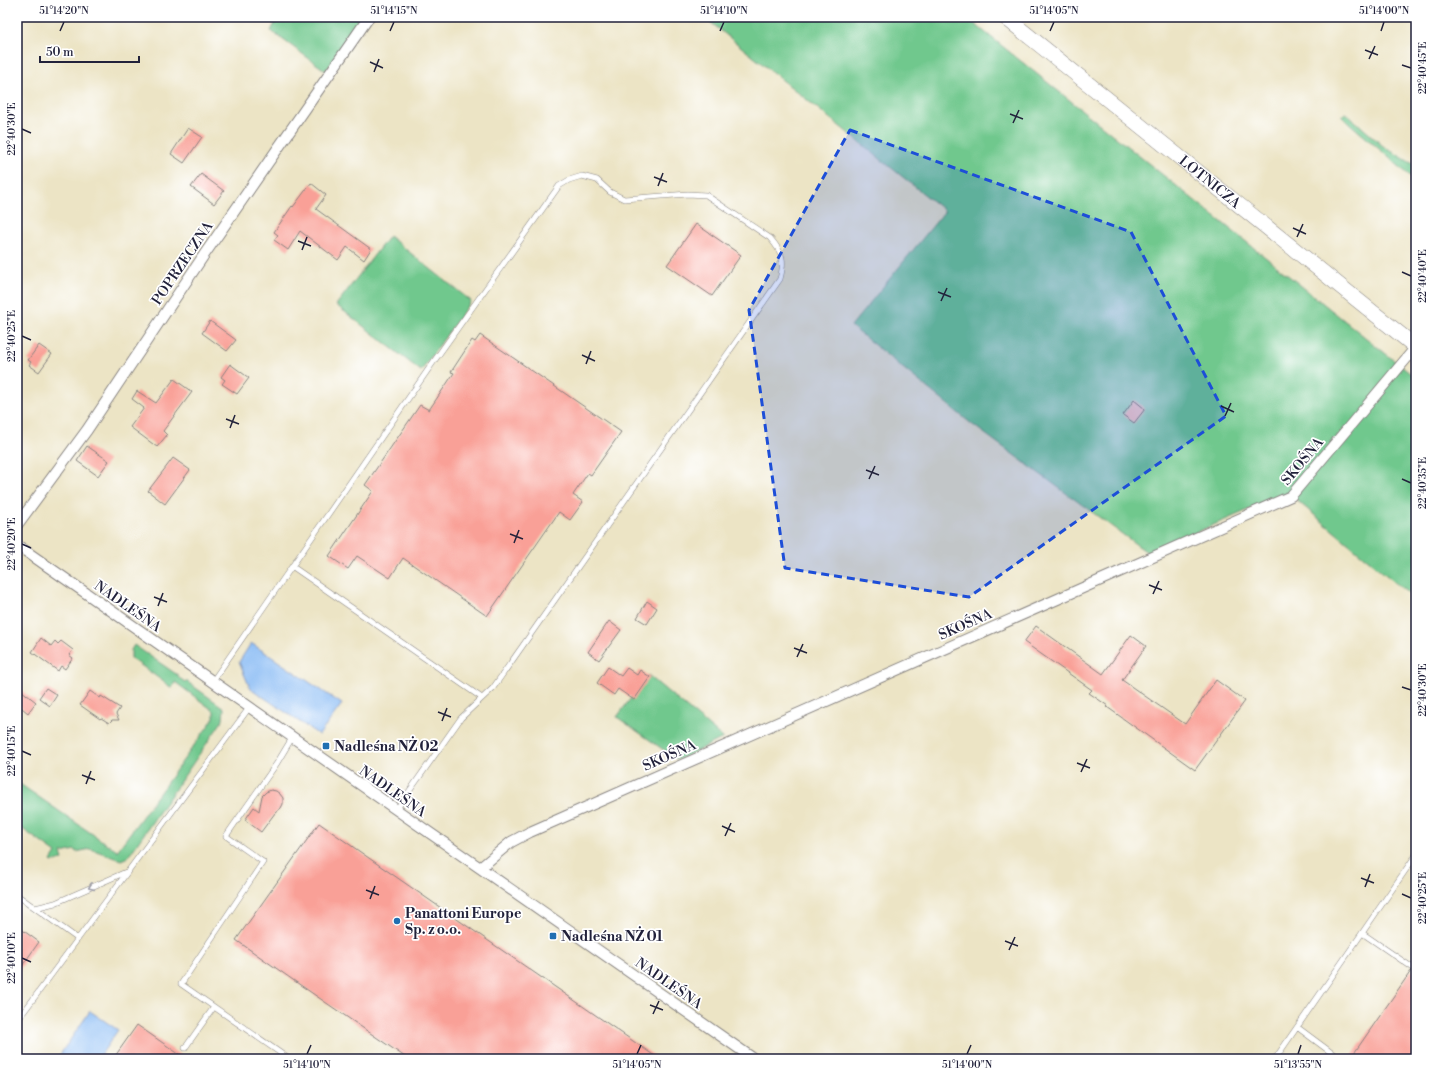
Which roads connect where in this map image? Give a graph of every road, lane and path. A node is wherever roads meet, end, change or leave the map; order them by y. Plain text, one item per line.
1 (370, 17) edge
2 (1004, 17) edge
3 (1416, 347) edge
4 (17, 526) edge
5 (17, 545) edge
6 (293, 567) junction
7 (212, 682) junction
8 (482, 698) junction
9 (249, 708) junction
10 (292, 738) junction
11 (396, 810) junction
12 (1416, 855) edge
13 (480, 868) junction
14 (127, 872) junction
15 (17, 895) edge
16 (35, 908) junction
17 (1362, 933) junction
18 (78, 939) junction
19 (1413, 968) dead end
20 (214, 1007) junction
21 (17, 1020) edge
22 (1297, 1027) junction
23 (186, 1048) dead end
24 (289, 1059) edge
25 (754, 1059) edge
26 (1275, 1059) edge
27 (1340, 1059) edge

1 - 4 street, POPRZECZNA
2 - 3 main road, LOTNICZA
3 - 13 street, SKOŚNA
5 - 7 street, NADLEŚNA
6 - 7 lane
6 - 8 lane
6 - 8 lane
7 - 9 street, NADLEŚNA
8 - 11 lane
9 - 10 street, NADLEŚNA
9 - 14 lane
10 - 11 street, NADLEŚNA
10 - 20 lane
11 - 13 street, NADLEŚNA
12 - 17 lane
13 - 25 street, NADLEŚNA
14 -> 16 lane
14 - 18 lane
15 - 16 lane
16 - 18 lane
17 - 19 lane
17 - 22 lane
18 - 21 lane
20 - 23 lane
20 - 24 lane
22 - 26 lane
22 - 27 lane

